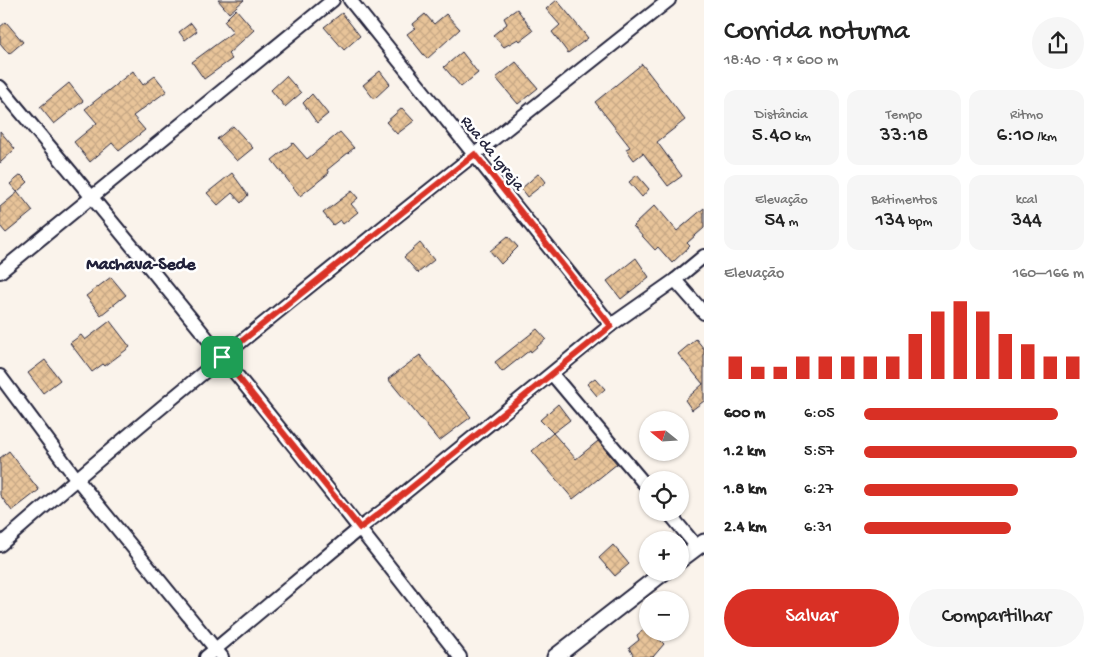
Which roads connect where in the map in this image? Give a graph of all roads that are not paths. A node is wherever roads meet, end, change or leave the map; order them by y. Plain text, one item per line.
1 (333, 0) edge
2 (350, 0) edge
3 (669, 0) edge
4 (0, 87) edge
5 (475, 154) junction
6 (93, 197) junction
7 (704, 256) edge
8 (0, 272) edge
9 (675, 280) junction
10 (704, 313) edge
11 (611, 326) junction
12 (222, 357) junction
13 (552, 374) junction
14 (0, 376) edge
15 (639, 477) edge
16 (76, 478) junction
17 (677, 521) edge
18 (360, 528) junction
19 (701, 544) edge
20 (0, 545) edge
21 (689, 553) edge
22 (652, 581) edge
23 (214, 654) edge
24 (460, 657) edge
25 (555, 657) edge

1 - 6 street
2 - 5 street, Rua da Igreja
3 - 5 street
4 - 6 street
5 - 11 street, Rua da Igreja
5 - 12 street
6 - 8 street
6 - 12 street
7 - 9 street
9 - 10 street
9 - 11 street
11 - 13 street
12 - 16 street
12 - 18 street
13 - 15 street
13 - 18 street
14 - 16 street
16 - 20 street
16 - 23 street
17 - 19 street
18 - 23 street
18 - 24 street
19 - 21 street
22 - 25 street

